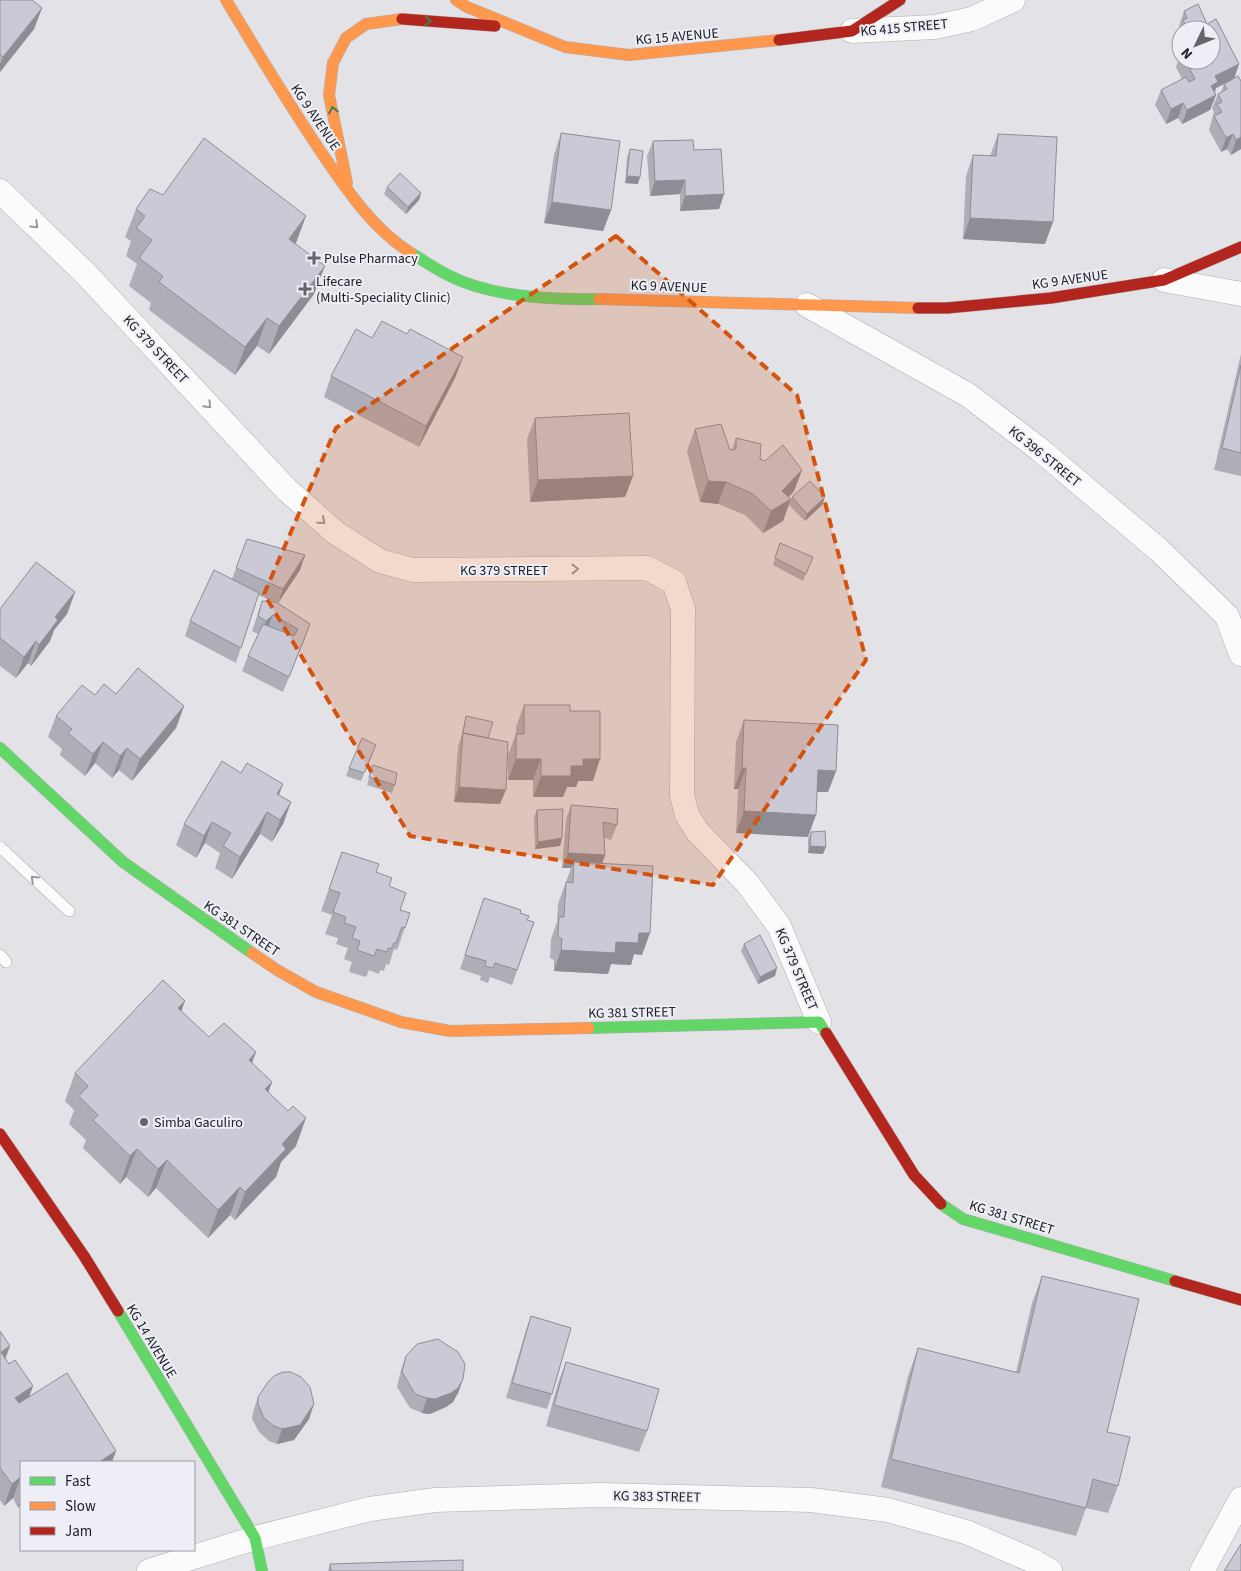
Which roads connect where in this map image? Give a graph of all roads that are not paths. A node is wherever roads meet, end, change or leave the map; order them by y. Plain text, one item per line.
1 (226, 0) edge
2 (456, 0) edge
3 (900, 0) edge
4 (1013, 0) edge
5 (516, 28) junction
6 (852, 31) junction
7 (0, 191) edge
8 (348, 192) junction
9 (1241, 247) edge
10 (1164, 280) junction
11 (1241, 294) edge
12 (806, 304) junction
13 (1234, 617) edge
14 (1241, 654) edge
15 (0, 748) edge
16 (0, 847) edge
17 (69, 911) dead end
18 (819, 1022) junction
19 (0, 1134) edge
20 (1241, 1300) edge
21 (1241, 1499) edge
22 (255, 1538) junction
23 (149, 1571) edge
24 (262, 1571) edge
25 (1050, 1571) edge
26 (1202, 1571) edge

1 - 8 main road, KG 9 AVENUE
2 - 5 main road, KG 15 AVENUE
3 - 6 main road, KG 15 AVENUE
4 - 6 street, KG 415 STREET
5 - 6 main road, KG 15 AVENUE
8 -> 5 main road
7 -> 18 street, KG 379 STREET
8 - 12 main road, KG 9 AVENUE
9 - 10 main road, KG 9 AVENUE
10 - 11 street
10 - 12 main road, KG 9 AVENUE
12 - 13 street, KG 396 STREET
13 - 14 street, KG 396 STREET
15 - 18 main road, KG 381 STREET
17 -> 16 lane
18 - 20 main road, KG 381 STREET
19 - 22 main road, KG 14 AVENUE
21 - 26 street
22 - 23 street, KG 383 STREET
22 - 24 main road, KG 14 AVENUE
22 - 25 street, KG 383 STREET

